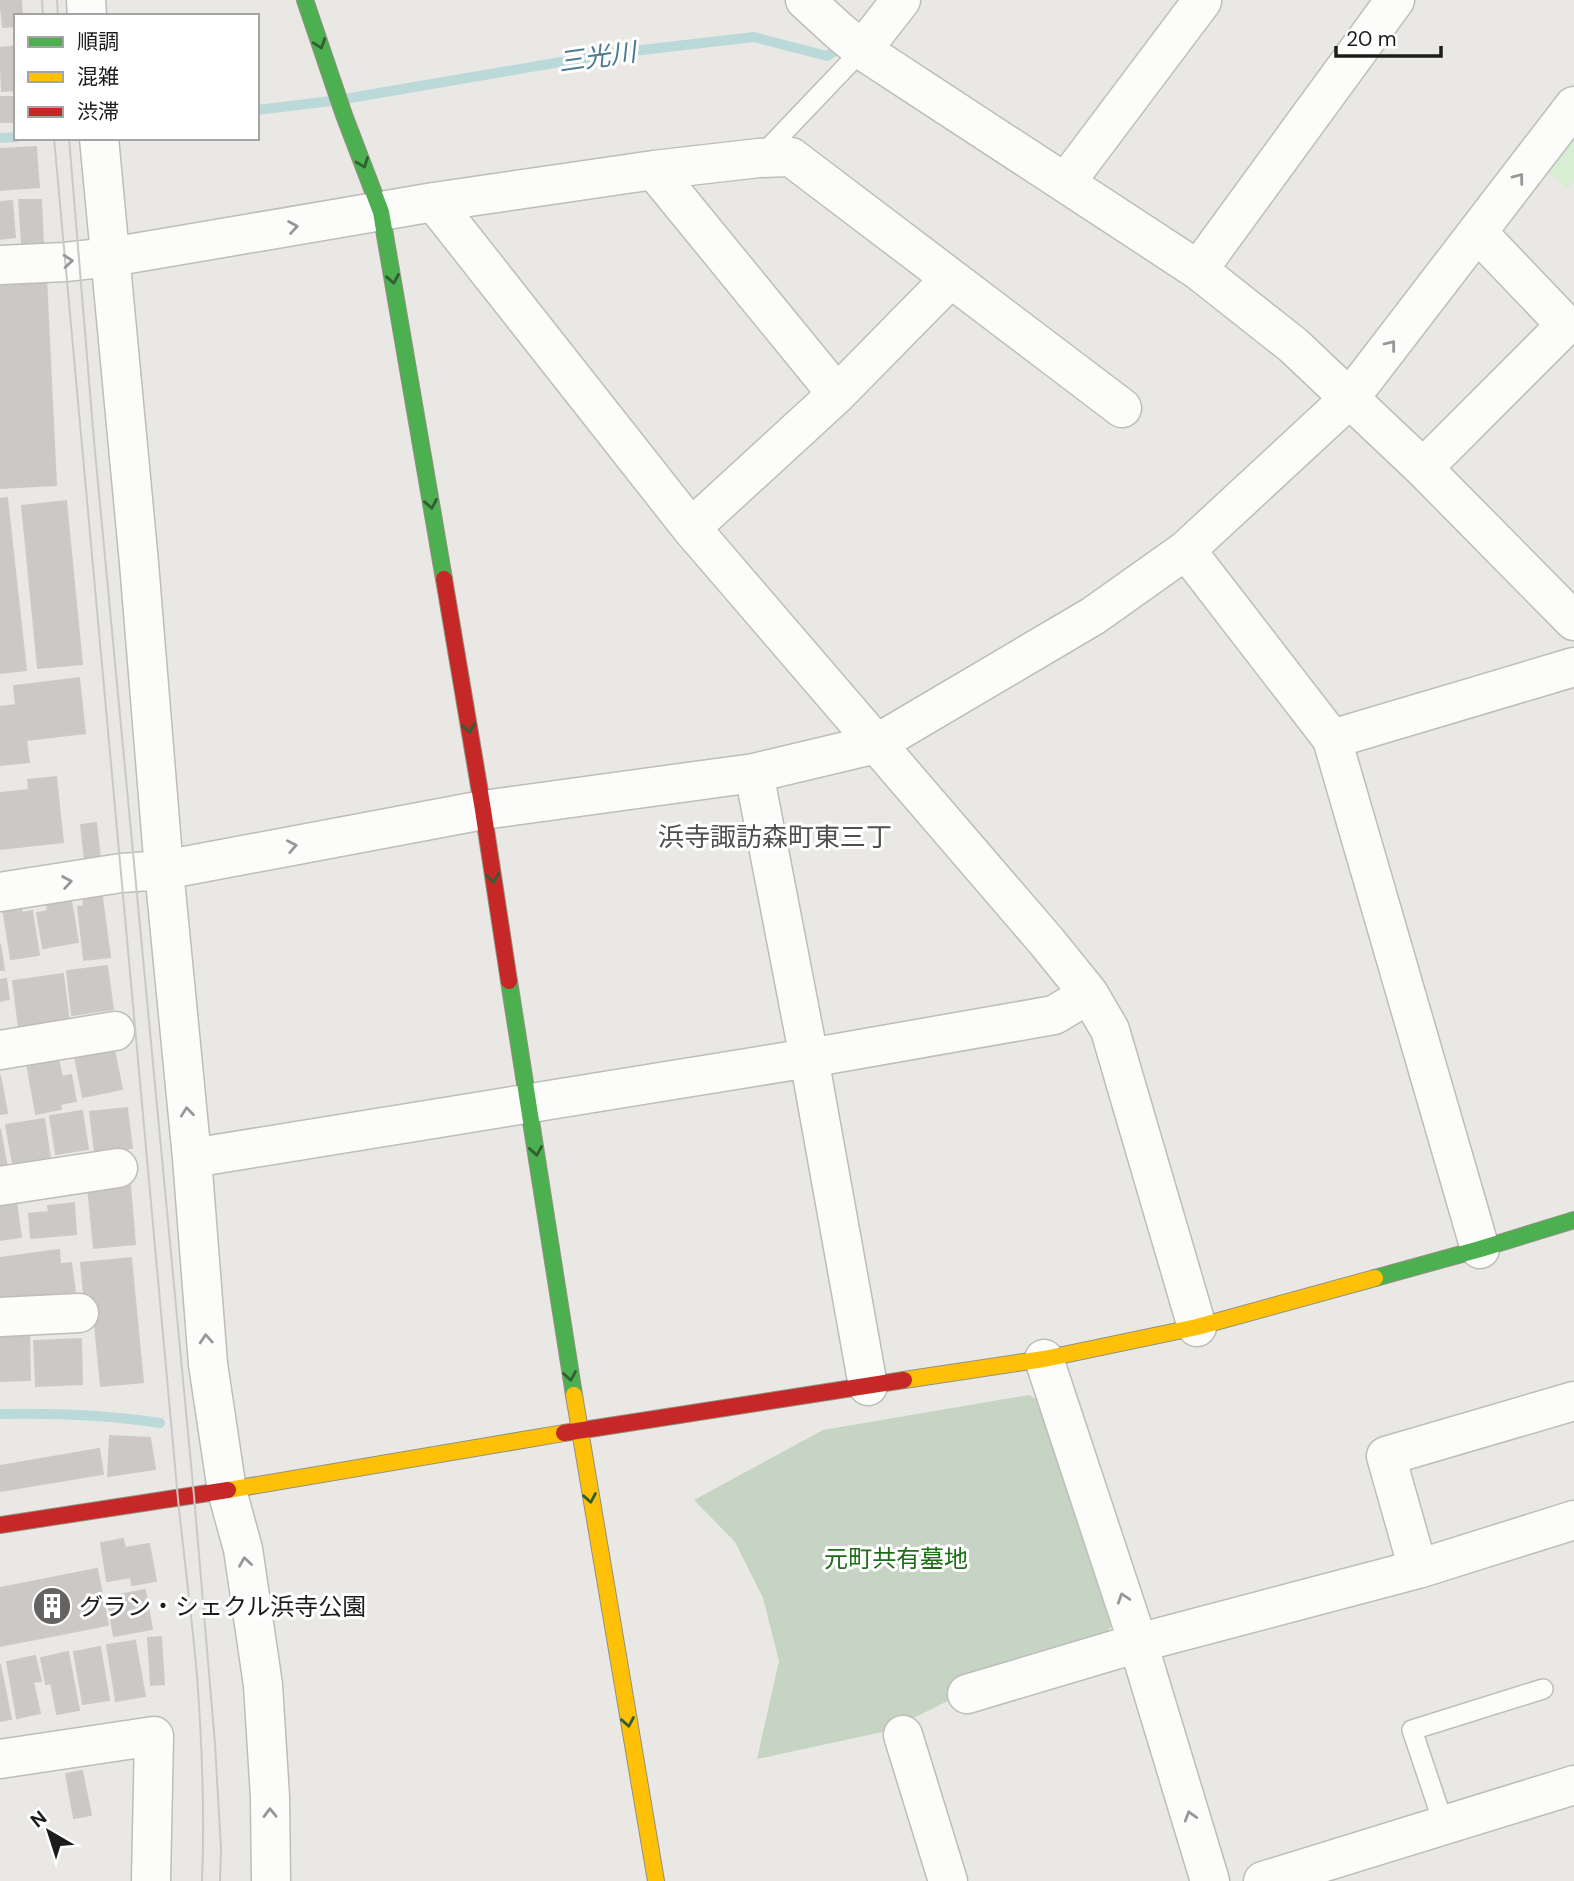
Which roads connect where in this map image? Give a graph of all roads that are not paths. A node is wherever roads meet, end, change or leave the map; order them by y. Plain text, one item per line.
1 (305, 0) edge
2 (805, 0) edge
3 (901, 0) edge
4 (1395, 0) edge
5 (1202, 1) edge
6 (850, 41) junction
7 (1569, 117) edge
8 (99, 144) edge
9 (759, 158) junction
10 (654, 170) junction
11 (1066, 182) junction
12 (434, 202) junction
13 (382, 212) junction
14 (1477, 232) junction
15 (111, 257) junction
16 (0, 265) edge
17 (1198, 271) junction
18 (950, 279) junction
19 (837, 394) junction
20 (1349, 399) junction
21 (1122, 408) dead end
22 (1423, 468) junction
23 (691, 528) junction
24 (1186, 550) junction
25 (1574, 621) edge
26 (1574, 667) edge
27 (1332, 738) junction
28 (876, 744) junction
29 (754, 773) junction
30 (483, 810) junction
31 (164, 870) junction
32 (0, 892) edge
33 (1089, 994) junction
34 (115, 1031) dead end
35 (0, 1050) edge
36 (809, 1058) junction
37 (528, 1102) junction
38 (192, 1158) junction
39 (118, 1168) dead end
40 (0, 1186) edge
41 (1574, 1220) edge
42 (1480, 1249) junction
43 (79, 1313) dead end
44 (0, 1317) edge
45 (1197, 1327) junction
46 (1044, 1359) junction
47 (868, 1386) junction
48 (1574, 1401) edge
49 (579, 1430) junction
50 (227, 1491) junction
51 (1574, 1520) edge
52 (0, 1525) edge
53 (1418, 1569) junction
54 (1138, 1643) junction
55 (1543, 1689) dead end
56 (967, 1694) dead end
57 (903, 1735) dead end
58 (0, 1759) edge
59 (1574, 1785) edge
60 (1444, 1825) junction
61 (151, 1881) edge
62 (271, 1881) edge
63 (656, 1881) edge
64 (948, 1881) edge
65 (1210, 1881) edge
66 (1263, 1881) edge

1 -> 13 street
2 - 6 street
3 - 6 street
4 - 17 street
5 - 11 street
6 - 9 lane
6 - 11 street
14 -> 7 street
8 - 15 street
9 - 10 street
9 - 18 street
10 - 12 street
10 - 19 street
11 - 17 street
12 - 13 street
12 - 23 street
15 -> 13 street
13 -> 30 street
20 -> 14 street
14 - 22 street
16 -> 15 street
15 - 31 street
17 - 20 street
18 - 19 street
18 - 21 street
19 - 23 street
20 - 22 street
20 - 24 street
22 - 25 street
23 - 28 street
24 - 27 street
24 - 28 street
26 - 27 street
27 - 42 street
28 - 29 street
28 - 33 street
29 - 30 street
29 - 36 street
31 -> 30 street
30 -> 37 street
32 -> 31 street
38 -> 31 street
33 - 36 street
33 - 45 street
34 - 35 street
36 - 37 street
36 - 47 street
37 - 38 street
37 -> 49 street
50 -> 38 street
39 - 40 street
41 - 42 street
42 - 45 street
43 - 44 street
45 - 46 street
46 - 47 street
54 -> 46 street
47 - 49 street
48 - 53 street
49 - 50 street
49 -> 63 street
50 - 52 street
62 -> 50 street
51 - 53 street
53 - 54 street
54 - 56 street
65 -> 54 street
55 - 60 lane
57 - 64 street
58 - 61 street
59 - 60 street
60 - 66 street

